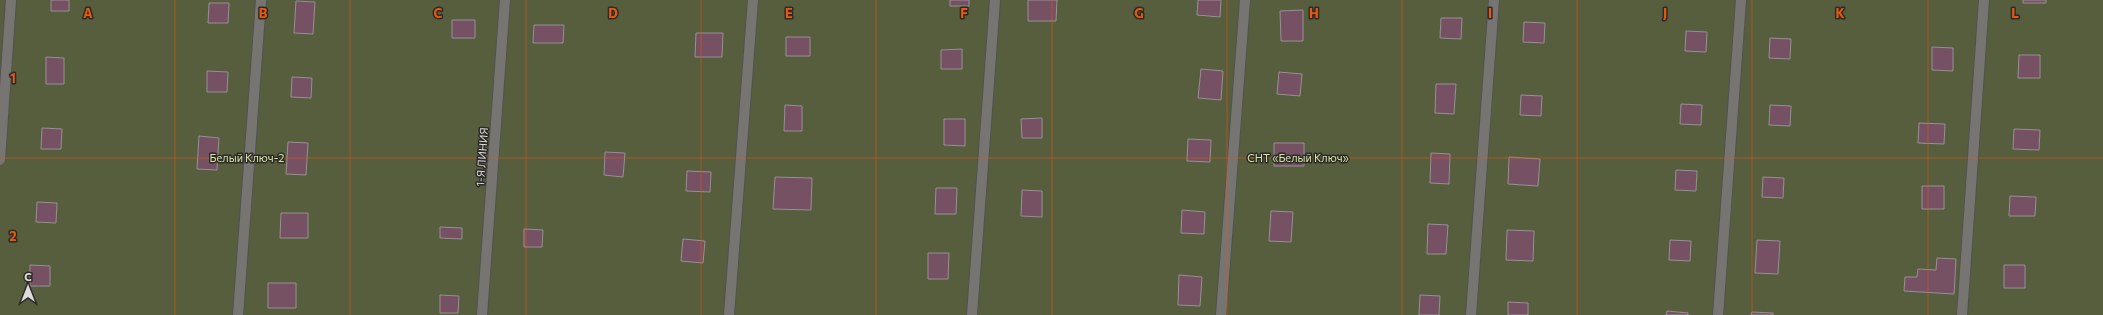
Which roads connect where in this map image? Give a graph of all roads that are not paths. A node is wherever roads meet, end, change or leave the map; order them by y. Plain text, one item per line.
1 (11, 0) edge
2 (261, 0) edge
3 (505, 0) edge
4 (753, 0) edge
5 (995, 0) edge
6 (1245, 0) edge
7 (1494, 0) edge
8 (1741, 0) edge
9 (1984, 0) edge
10 (0, 160) edge
11 (238, 315) edge
12 (482, 315) edge
13 (729, 315) edge
14 (972, 315) edge
15 (1221, 315) edge
16 (1471, 315) edge
17 (1718, 315) edge
18 (1962, 315) edge

1 - 10 street
2 - 11 street
3 - 12 street, 1-Я ЛИНИЯ
4 - 13 street
5 - 14 street
6 - 15 street
7 - 16 street
8 - 17 street
9 - 18 street

